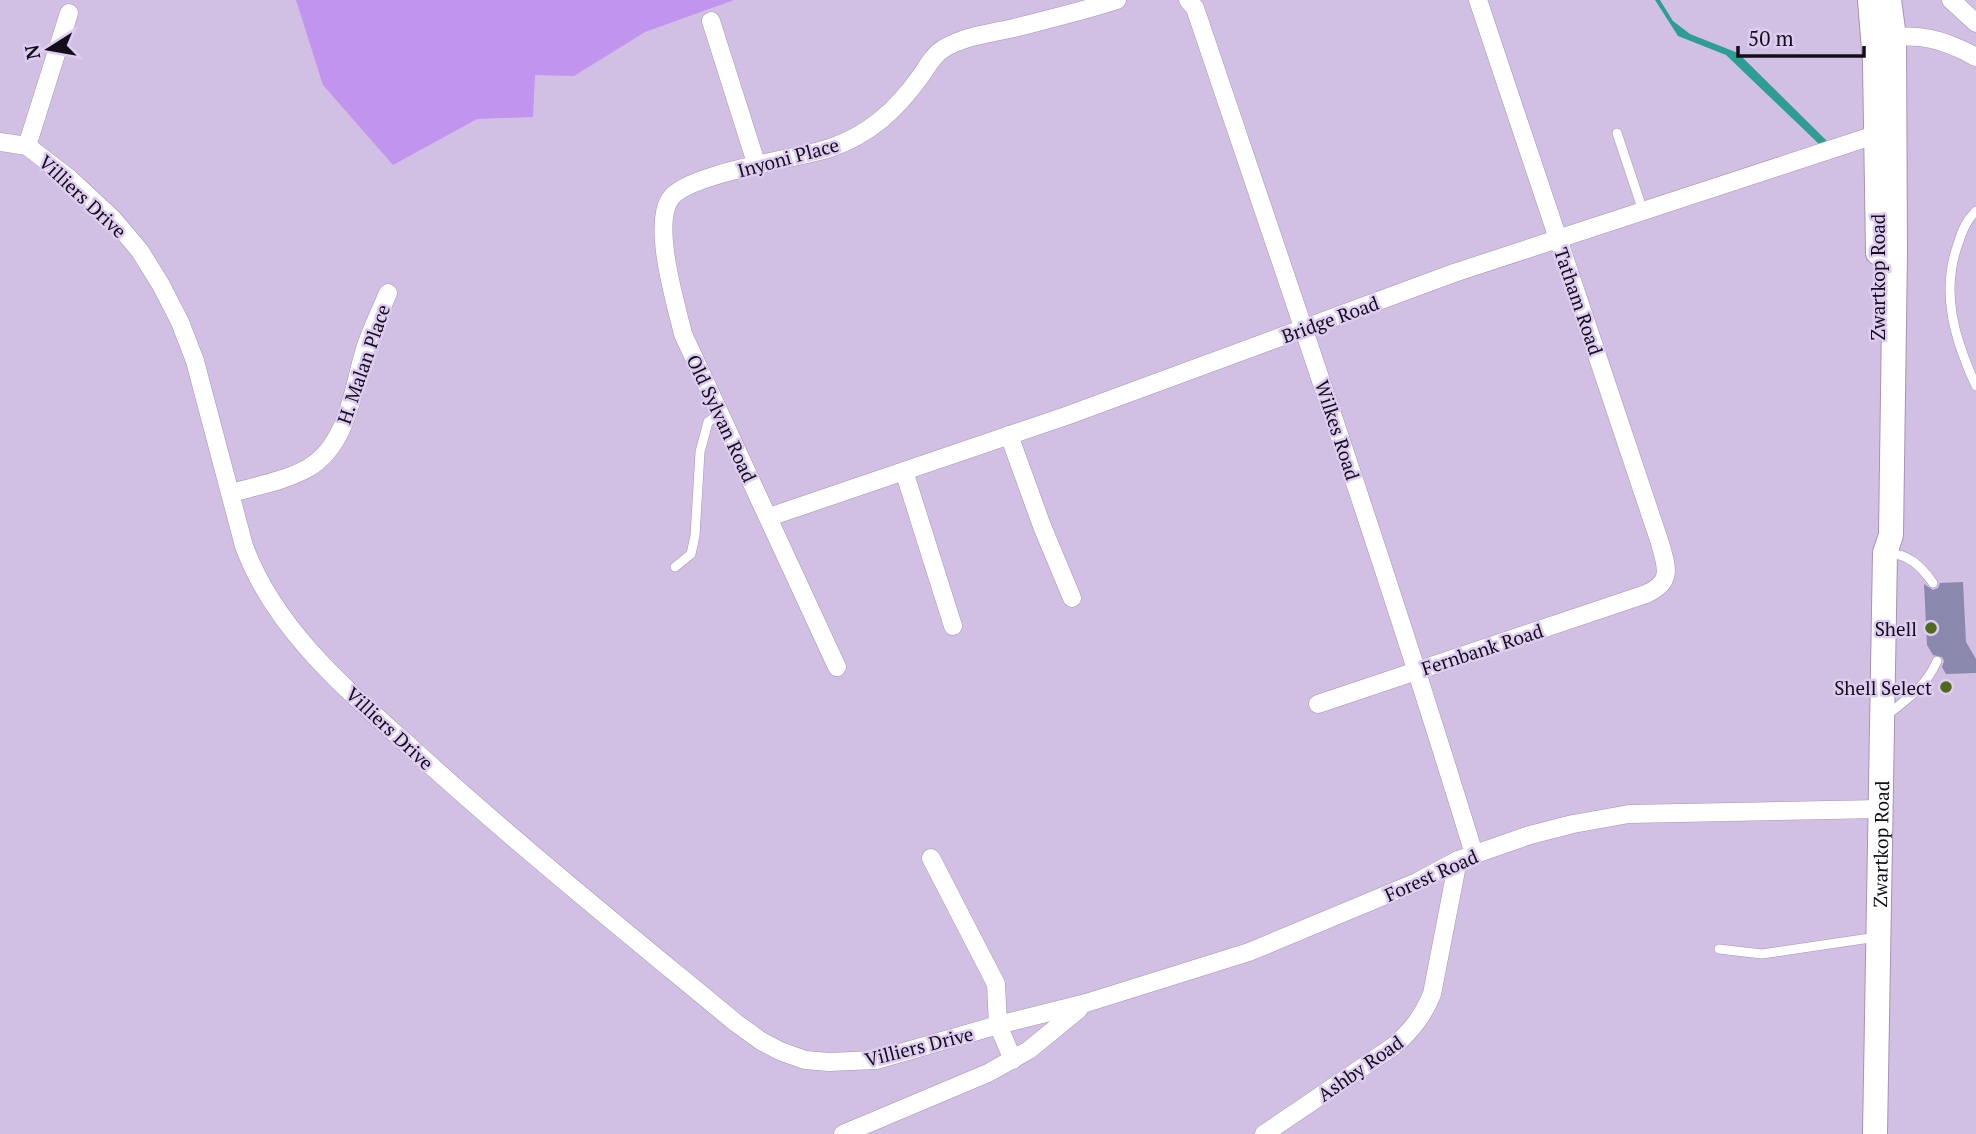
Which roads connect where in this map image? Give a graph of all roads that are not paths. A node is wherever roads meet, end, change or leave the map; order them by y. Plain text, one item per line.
1 (1117, 0) edge
2 (1478, 0) edge
3 (1870, 0) edge
4 (1889, 0) edge
5 (1951, 0) edge
6 (1191, 4) edge
7 (69, 13) dead end
8 (711, 21) dead end
9 (1976, 23) edge
10 (1884, 39) junction
11 (1976, 57) edge
12 (1885, 132) junction
13 (1617, 134) dead end
14 (0, 142) edge
15 (27, 146) junction
16 (757, 166) junction
17 (708, 178) joint
18 (1643, 211) junction
19 (1976, 211) edge
20 (1558, 238) junction
21 (388, 293) dead end
22 (1303, 328) junction
23 (1976, 386) edge
24 (719, 414) junction
25 (1009, 436) junction
26 (904, 471) junction
27 (231, 493) junction
28 (769, 517) junction
29 (1885, 553) junction
30 (674, 567) dead end
31 (1933, 583) dead end
32 (1646, 594) joint
33 (1072, 598) dead end
34 (953, 626) dead end
35 (1937, 661) dead end
36 (836, 667) dead end
37 (1418, 670) junction
38 (1318, 704) dead end
39 (1882, 718) junction
40 (1880, 809) junction
41 (1466, 857) junction
42 (931, 858) dead end
43 (1879, 937) junction
44 (1719, 949) dead end
45 (1086, 1003) junction
46 (998, 1025) junction
47 (1013, 1060) junction
48 (843, 1134) edge
49 (1264, 1134) edge
50 (1875, 1134) edge

1 - 16 street, Inyoni Place
2 - 20 street, Tatham Road
3 - 10 street, Zwartkop Road
4 - 10 street, Zwartkop Road
5 - 9 street
6 - 22 street, Wilkes Road
7 - 15 street
8 - 16 street
10 - 11 street
10 - 12 street, Zwartkop Road
12 - 18 street, Bridge Road
12 - 29 street, Zwartkop Road
13 - 18 lane
14 - 15 street, Villiers Drive
15 - 27 street, Villiers Drive
16 - 17 street, Inyoni Place
17 - 24 street, Old Sylvan Road
18 - 20 street, Bridge Road
19 - 23 lane
20 - 22 street, Bridge Road
20 - 32 street, Tatham Road
21 - 27 street, H. Malan Place
22 - 25 street, Bridge Road
22 - 37 street, Wilkes Road
24 - 28 street, Old Sylvan Road
24 - 30 lane
25 - 26 street, Bridge Road
25 - 33 street
26 - 28 street, Bridge Road
26 - 34 street
27 - 46 street, Villiers Drive
28 - 36 street, Old Sylvan Road
29 - 31 lane
29 - 39 street, Zwartkop Road
32 - 37 street, Fernbank Road
35 - 39 lane
37 - 38 street, Fernbank Road
37 - 41 street, Wilkes Road
39 - 40 street, Zwartkop Road
40 - 41 street, Forest Road
40 - 43 street, Zwartkop Road
41 - 45 street, Forest Road
41 - 49 street, Ashby Road
42 - 46 street
43 - 44 lane
43 - 50 street, Zwartkop Road
45 - 46 street, Forest Road
45 - 47 street
46 - 47 street
47 - 48 street

